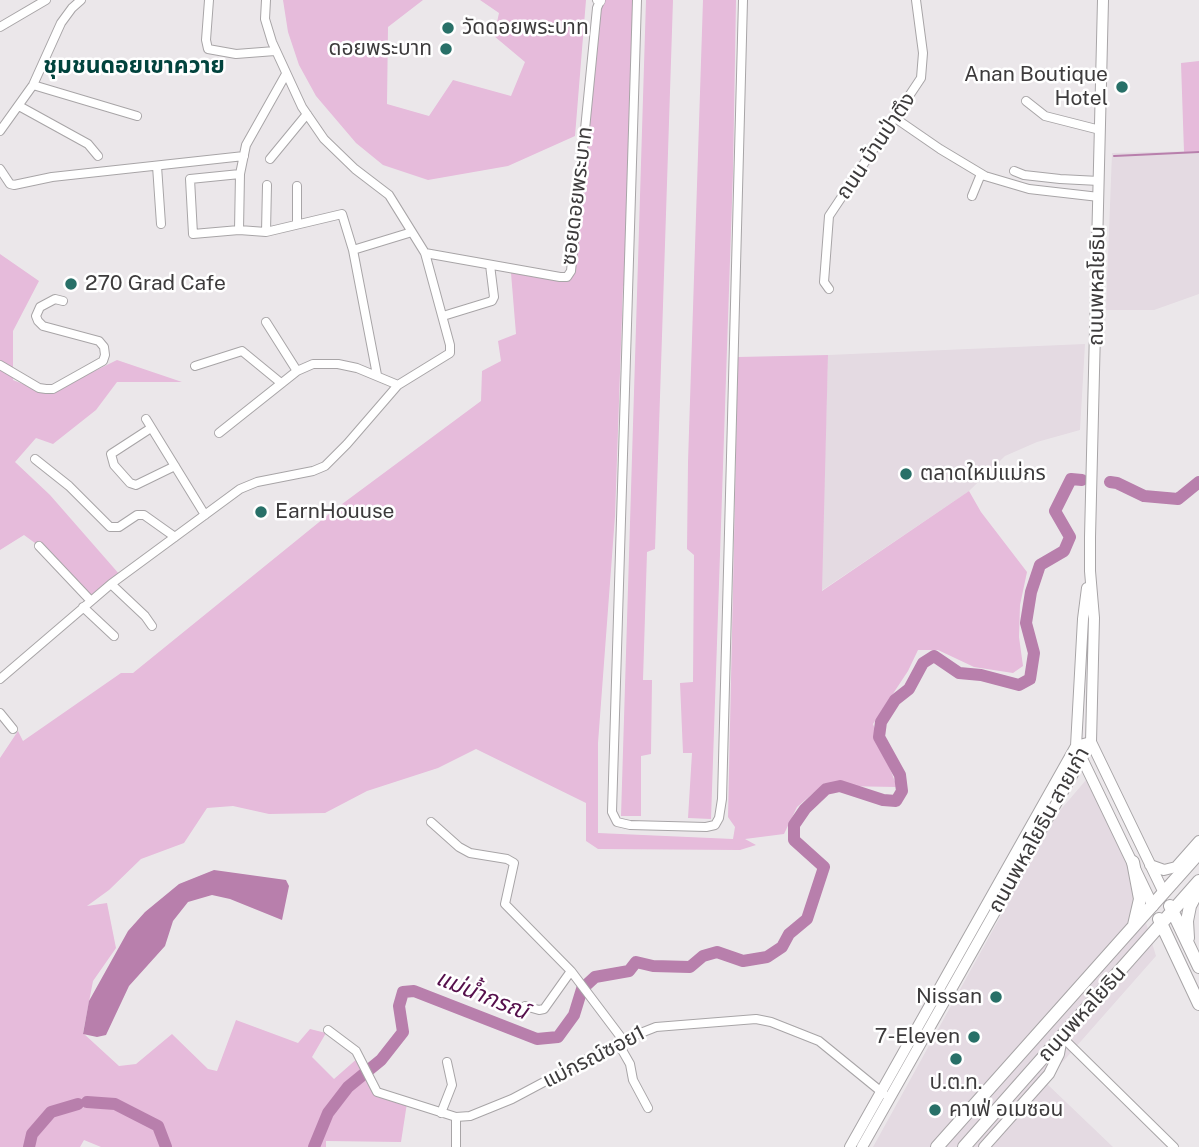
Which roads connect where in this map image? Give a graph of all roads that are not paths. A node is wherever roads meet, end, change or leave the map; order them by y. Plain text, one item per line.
1 (45, 0) edge
2 (81, 0) edge
3 (209, 0) edge
4 (266, 0) edge
5 (599, 0) edge
6 (637, 0) edge
7 (743, 0) edge
8 (916, 0) edge
9 (1103, 0) edge
10 (0, 27) edge
11 (275, 51) junction
12 (286, 74) junction
13 (33, 85) junction
14 (1026, 101) dead end
15 (19, 106) junction
16 (307, 114) junction
17 (137, 116) dead end
18 (895, 118) junction
19 (1100, 130) junction
20 (0, 131) edge
21 (98, 156) dead end
22 (244, 156) junction
23 (270, 159) dead end
24 (157, 166) junction
25 (0, 169) edge
26 (1014, 171) dead end
27 (240, 174) junction
28 (983, 175) junction
29 (1099, 181) junction
30 (267, 185) dead end
31 (297, 186) dead end
32 (972, 196) dead end
33 (1099, 197) junction
34 (161, 224) dead end
35 (297, 224) junction
36 (239, 230) junction
37 (266, 232) junction
38 (412, 232) junction
39 (352, 250) junction
40 (425, 253) junction
41 (490, 265) junction
42 (829, 289) dead end
43 (63, 300) dead end
44 (443, 316) junction
45 (266, 322) dead end
46 (0, 365) edge
47 (195, 366) dead end
48 (297, 371) junction
49 (377, 375) junction
50 (281, 383) junction
51 (398, 385) junction
52 (146, 419) dead end
53 (151, 428) junction
54 (219, 433) dead end
55 (36, 459) dead end
56 (175, 467) junction
57 (205, 515) junction
58 (175, 537) junction
59 (39, 545) dead end
60 (1090, 572) junction
61 (111, 584) junction
62 (91, 601) junction
63 (83, 607) junction
64 (152, 626) dead end
65 (114, 636) dead end
66 (0, 678) edge
67 (0, 713) edge
68 (13, 729) dead end
69 (1090, 742) junction
70 (1076, 746) junction
71 (1081, 758) junction
72 (1069, 778) junction
73 (1093, 778) junction
74 (431, 822) dead end
75 (1199, 841) edge
76 (1199, 853) edge
77 (1133, 862) junction
78 (1150, 865) junction
79 (1199, 881) edge
80 (1199, 888) edge
81 (1164, 893) junction
82 (1153, 905) junction
83 (1172, 910) junction
84 (1161, 923) junction
85 (1133, 929) junction
86 (1188, 946) junction
87 (1135, 954) junction
88 (1179, 961) junction
89 (1199, 967) edge
90 (571, 971) junction
91 (1199, 1004) edge
92 (525, 1006) dead end
93 (328, 1030) dead end
94 (1062, 1037) junction
95 (620, 1042) junction
96 (447, 1062) dead end
97 (886, 1094) junction
98 (648, 1108) dead end
99 (441, 1113) junction
100 (456, 1117) junction
101 (456, 1147) edge
102 (850, 1147) edge
103 (862, 1147) edge
104 (937, 1147) edge
105 (964, 1147) edge
106 (984, 1147) edge
107 (1174, 1147) edge

1 - 10 street
2 - 13 street
3 - 11 street
4 - 11 street
5 - 41 street, ซอยดอยพระบาท
6 - 7 street
8 - 18 street, ถนน บ้านป่าตึง
9 - 19 main road, ถนนพหลโยธิน
11 - 12 street
12 - 16 street
12 - 22 street
13 - 15 street
13 - 17 street
14 - 19 street
15 - 20 street
15 - 21 street
16 - 23 street
16 - 38 street
18 - 28 street
18 - 42 street, ถนน บ้านป่าตึง
19 - 29 main road, ถนนพหลโยธิน
22 - 24 street
22 - 27 street
24 - 25 street
24 - 34 street
26 - 29 street
27 - 36 street
27 - 36 street
28 - 32 street
28 - 33 street
29 - 33 main road, ถนนพหลโยธิน
30 - 37 street
31 - 35 street
33 - 60 main road, ถนนพหลโยธิน
35 - 37 street
35 - 39 street
36 - 37 street
38 - 39 street
38 - 40 street
39 - 49 street
40 - 41 street, ซอยดอยพระบาท
40 - 44 street
41 - 44 street
43 - 46 street
44 - 51 street
45 - 48 street
47 - 50 street
48 - 49 street
48 - 50 street
49 - 51 street
50 - 54 street
51 - 57 street
52 - 53 street
53 - 56 street
53 - 56 street
55 - 58 street
56 - 57 street
57 - 58 street
58 - 61 street
59 - 62 street
60 - 69 main road, ถนนพหลโยธิน
60 - 70 main road, ถนนพหลโยธิน
61 - 62 street
61 - 64 street
62 - 63 street
63 - 65 street
63 - 66 street
67 - 68 street
69 - 70 main road, ถนนพหลโยธิน สายเก่า
69 - 71 main road, ถนนพหลโยธิน สายเก่า
69 - 78 main road, ถนนพหลโยธิน
70 - 71 main road, ถนนพหลโยธิน
70 - 97 main road, ถนนพหลโยธิน สายเก่า
71 - 72 main road, ถนนพหลโยธิน สายเก่า
71 - 73 main road, ถนนพหลโยธิน
72 - 73 main road
72 - 97 main road, ถนนพหลโยธิน สายเก่า
73 - 77 main road, ถนนพหลโยธิน
74 - 90 street
75 - 78 main road
76 - 81 main road, ถนนพหลโยธิน
77 - 82 main road, ถนนพหลโยธิน
77 - 85 main road
78 - 81 main road, ถนนพหลโยธิน
79 - 83 main road, ถนนพหลโยธิน
80 - 86 main road
81 - 82 main road, ถนนพหลโยธิน
81 - 83 main road
82 - 84 main road
82 - 85 main road, ถนนพหลโยธิน
83 - 84 main road, ถนนพหลโยธิน
83 - 86 main road
84 - 87 main road, ถนนพหลโยธิน
84 - 88 main road
85 - 104 main road, ถนนพหลโยธิน
86 - 89 main road
87 - 88 main road
87 - 94 main road, ถนนพหลโยธิน
88 - 91 main road
90 - 92 street
90 - 95 street
93 - 99 street, แม่กรณ์ซอย1
94 - 105 main road, ถนนพหลโยธิน
94 - 106 main road
94 - 107 street
95 - 97 street, แม่กรณ์ซอย1
95 - 98 street
95 - 100 street, แม่กรณ์ซอย1
96 - 99 street
97 - 102 main road, ถนนพหลโยธิน สายเก่า
97 - 103 main road, ถนนพหลโยธิน สายเก่า
99 - 100 street, แม่กรณ์ซอย1
100 - 101 street

